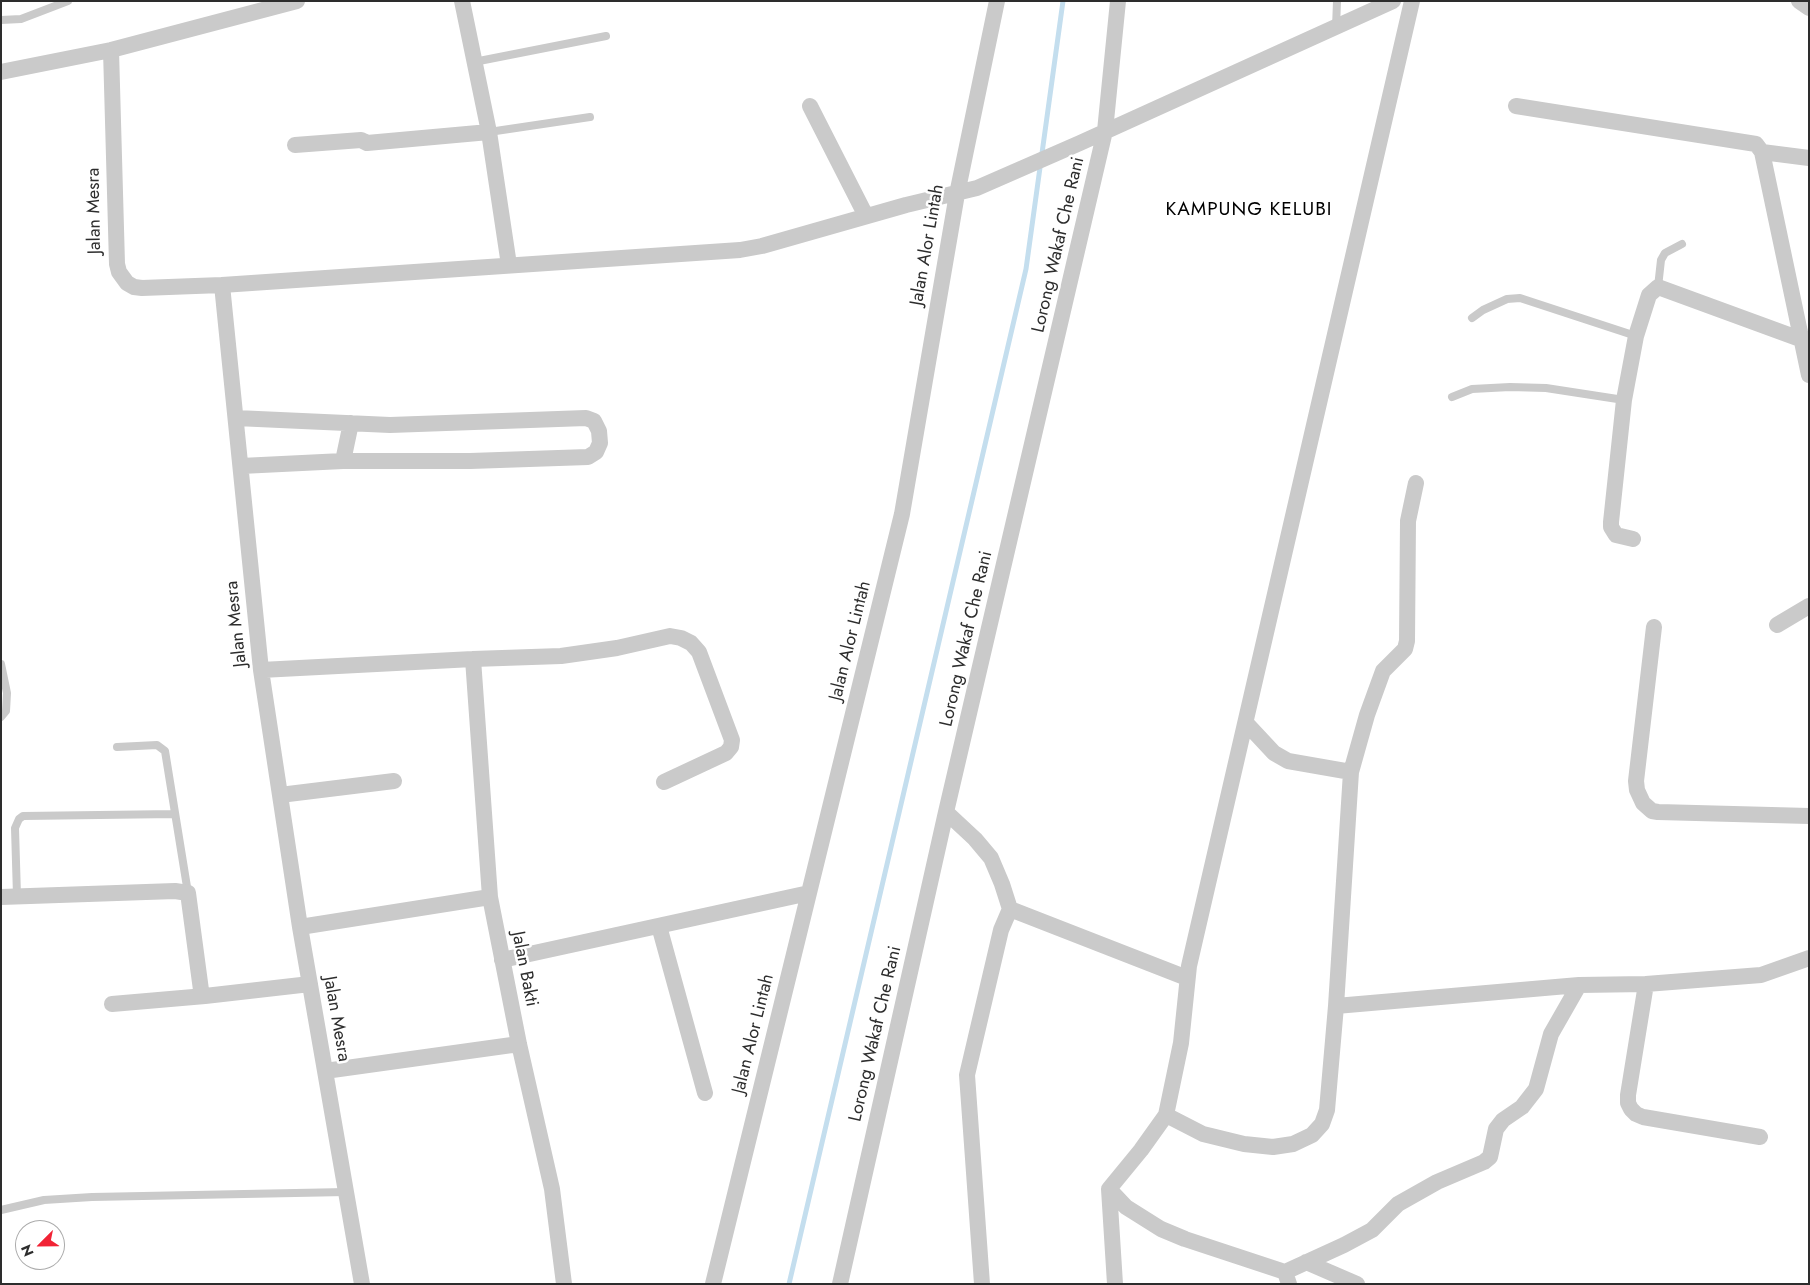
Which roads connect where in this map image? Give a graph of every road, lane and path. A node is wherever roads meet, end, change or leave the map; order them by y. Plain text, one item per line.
1 (68, 1) edge
2 (297, 1) edge
3 (462, 1) edge
4 (997, 1) edge
5 (1118, 1) edge
6 (1337, 1) edge
7 (1393, 1) edge
8 (1412, 1) edge
9 (1799, 1) edge
10 (1809, 8) edge
11 (1, 20) edge
12 (1336, 28) junction
13 (606, 36) dead end
14 (111, 50) junction
15 (474, 62) junction
16 (1, 72) edge
17 (810, 106) dead end
18 (1516, 106) dead end
19 (590, 117) dead end
20 (1105, 131) junction
21 (489, 132) junction
22 (295, 146) dead end
23 (1762, 152) junction
24 (1809, 158) edge
25 (957, 194) junction
26 (866, 216) junction
27 (1682, 244) dead end
28 (510, 265) junction
29 (222, 285) junction
30 (1658, 287) junction
31 (1472, 318) dead end
32 (1636, 336) junction
33 (1800, 339) junction
34 (1809, 375) edge
35 (1452, 397) dead end
36 (1624, 400) junction
37 (236, 418) junction
38 (351, 423) junction
39 (343, 461) junction
40 (241, 466) junction
41 (1416, 483) dead end
42 (1634, 538) dead end
43 (1809, 606) edge
44 (1777, 625) dead end
45 (1654, 627) dead end
46 (473, 659) junction
47 (1, 664) edge
48 (261, 670) junction
49 (1, 717) edge
50 (1246, 723) junction
51 (117, 747) dead end
52 (1351, 772) junction
53 (394, 781) dead end
54 (664, 782) dead end
55 (280, 795) junction
56 (946, 812) junction
57 (175, 814) junction
58 (1809, 816) edge
59 (188, 894) junction
60 (809, 894) junction
61 (9, 896) edge
62 (490, 897) junction
63 (1010, 909) junction
64 (659, 926) junction
65 (300, 927) junction
66 (1809, 958) edge
67 (502, 960) junction
68 (1187, 978) junction
69 (310, 984) junction
70 (1646, 984) junction
71 (1579, 985) junction
72 (205, 996) junction
73 (112, 1004) dead end
74 (1336, 1006) junction
75 (519, 1044) junction
76 (325, 1071) junction
77 (705, 1093) dead end
78 (1166, 1115) junction
79 (1760, 1137) dead end
80 (1109, 1189) junction
81 (346, 1192) junction
82 (1, 1210) edge
83 (1306, 1262) junction
84 (1287, 1278) edge
85 (362, 1284) edge
86 (564, 1284) edge
87 (713, 1284) edge
88 (840, 1284) edge
89 (982, 1284) edge
90 (1115, 1284) edge
91 (1357, 1284) edge

1 - 11 lane
2 - 14 street
3 - 15 street
4 - 25 street, Jalan Alor Lintah
5 - 20 street, Lorong Wakaf Che Rani
6 - 12 lane
7 - 12 street
8 - 50 street
9 - 10 street
12 - 20 street
13 - 15 lane
14 - 16 street
14 - 29 street, Jalan Mesra
15 - 21 street
17 - 26 street
18 - 23 street
19 - 21 lane
20 - 25 street
20 - 56 street, Lorong Wakaf Che Rani
21 - 22 street
21 - 28 street
23 - 24 street
23 - 33 street
25 - 26 street
25 - 60 street, Jalan Alor Lintah
26 - 28 street
27 - 30 lane
28 - 29 street
29 - 37 street, Jalan Mesra
30 - 32 street
30 - 33 street
31 - 32 lane
32 - 36 street
33 - 34 street
35 - 36 lane
36 - 42 street
37 - 38 street
37 - 40 street, Jalan Mesra
38 - 39 street
38 - 39 street
39 - 40 street
40 - 48 street, Jalan Mesra
41 - 52 street
43 - 44 street
45 - 58 street
46 - 48 street
46 - 54 street
46 - 62 street, Jalan Bakti
47 - 49 lane
48 - 55 street, Jalan Mesra
50 - 52 street
50 - 68 street
51 - 57 lane
52 - 74 street
53 - 55 street
55 - 65 street, Jalan Mesra
56 - 63 street
56 - 88 street, Lorong Wakaf Che Rani
57 - 59 lane
57 - 61 lane
59 - 61 street
59 - 72 street
60 - 64 street
60 - 87 street, Jalan Alor Lintah
62 - 65 street
62 - 67 street, Jalan Bakti
63 - 68 street
63 - 89 street
64 - 67 street
64 - 77 street
65 - 69 street, Jalan Mesra
66 - 70 street
67 - 75 street, Jalan Bakti
68 - 78 street
69 - 72 street
69 - 76 street, Jalan Mesra
70 - 71 street
70 - 79 street
71 - 74 street
71 - 83 street
72 - 73 street
74 - 78 street
75 - 76 street
75 - 86 street, Jalan Bakti
76 - 81 street, Jalan Mesra
78 - 80 street
80 - 84 street
80 - 90 street
81 - 82 lane
81 - 85 street, Jalan Mesra
83 - 84 street
83 - 91 street

